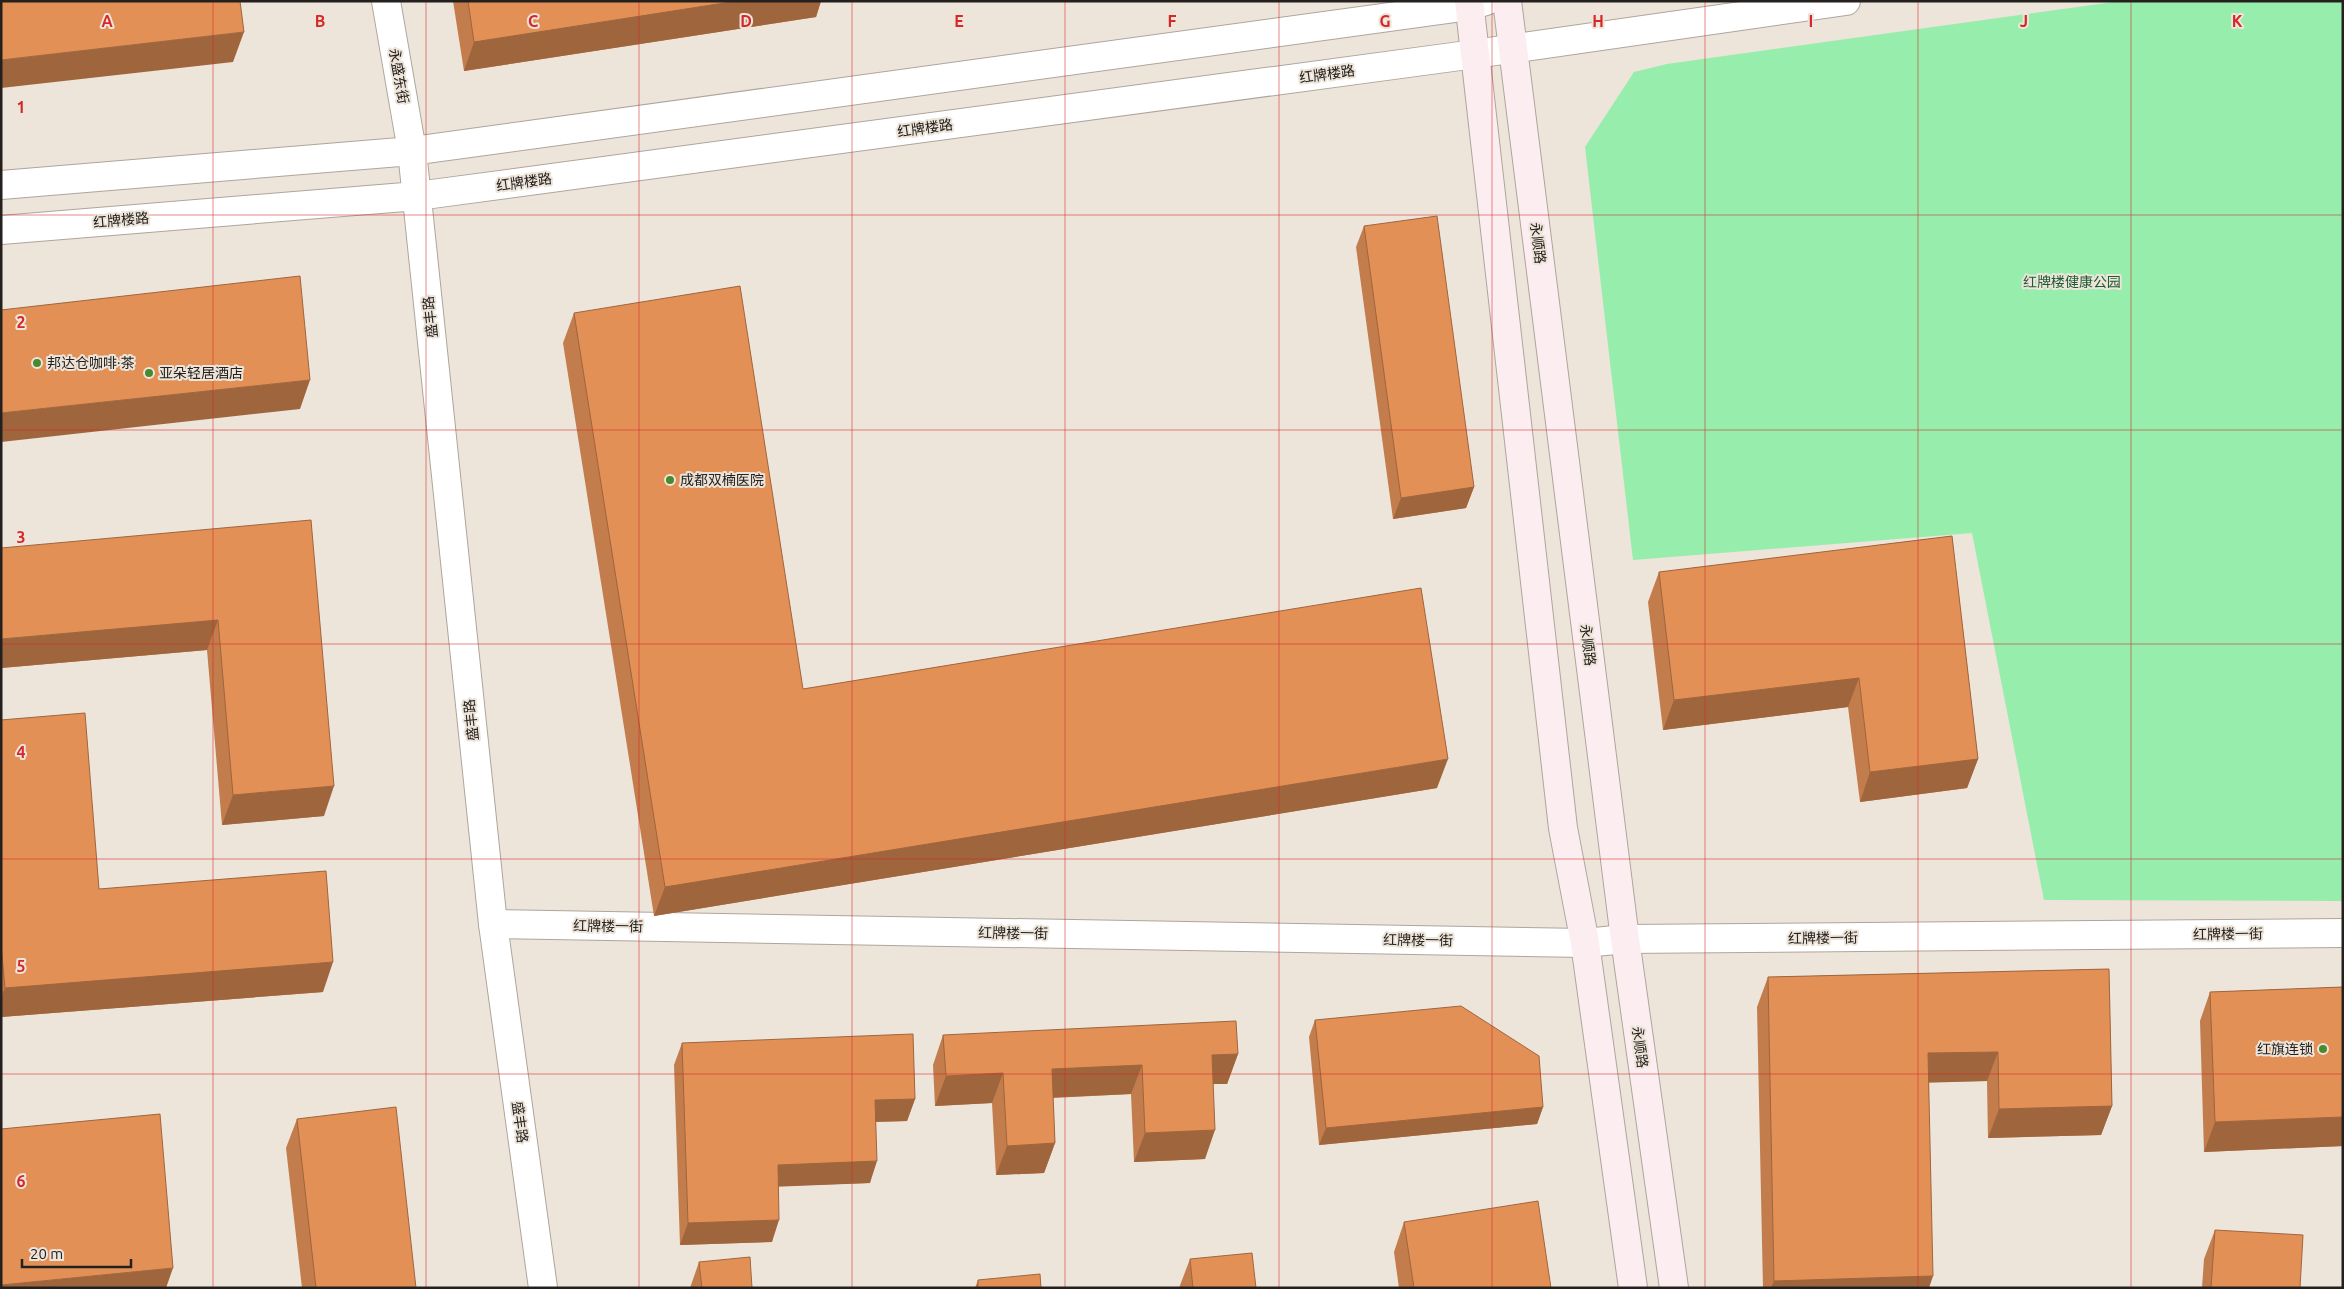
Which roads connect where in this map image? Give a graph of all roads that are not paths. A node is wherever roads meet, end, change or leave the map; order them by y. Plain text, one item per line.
1 (386, 1) edge
2 (1507, 1) edge
3 (1846, 1) edge
4 (1475, 3) edge
5 (1513, 48) junction
6 (1475, 54) junction
7 (412, 151) junction
8 (1, 186) edge
9 (417, 196) junction
10 (1, 230) edge
11 (493, 924) junction
12 (2343, 933) edge
13 (1624, 939) junction
14 (1585, 943) junction
15 (543, 1288) edge
16 (1633, 1288) edge
17 (1674, 1288) edge

1 - 7 street, 永盛东街
2 - 5 main road, 永顺路
3 - 5 street, 红牌楼路
4 - 6 main road
4 - 7 street
5 - 6 street, 红牌楼路
5 - 13 main road, 永顺路
6 - 9 street, 红牌楼路
6 - 14 main road
7 - 8 street
7 - 9 street, 盛丰路
9 - 10 street, 红牌楼路
9 - 11 street, 盛丰路
11 - 14 street, 红牌楼一街
11 - 15 street, 盛丰路
12 - 13 street, 红牌楼一街
13 - 14 street, 红牌楼一街
13 - 17 main road, 永顺路
14 - 16 main road

